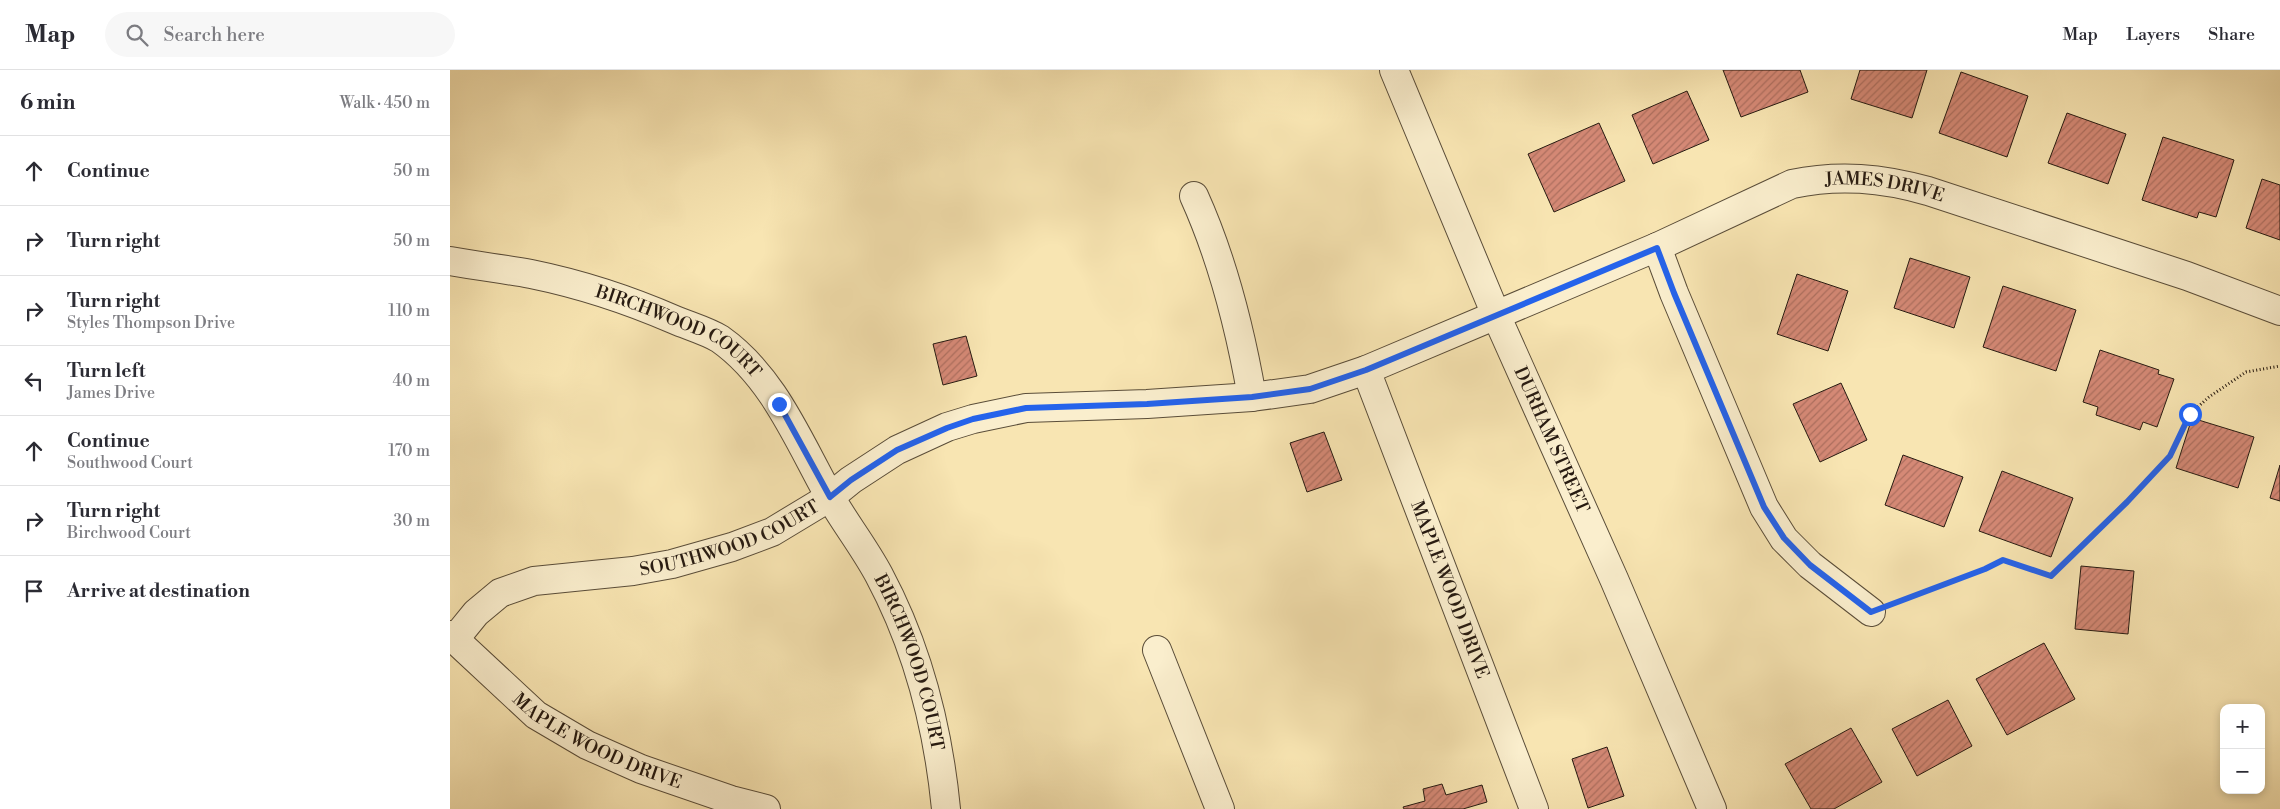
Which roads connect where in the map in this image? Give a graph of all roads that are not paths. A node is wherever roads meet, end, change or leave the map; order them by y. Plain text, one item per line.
1 (1394, 70) edge
2 (1194, 196) dead end
3 (1657, 248) junction
4 (450, 262) edge
5 (2280, 311) edge
6 (1496, 315) junction
7 (1366, 370) junction
8 (1252, 397) junction
9 (830, 497) junction
10 (1871, 612) road end
11 (452, 637) edge
12 (1156, 650) dead end
13 (766, 809) edge
14 (946, 809) edge
15 (1220, 809) edge
16 (1534, 809) edge
17 (1712, 809) edge

1 - 6 street, DURHAM STREET
2 - 8 street
3 - 5 street, JAMES DRIVE
3 - 6 street, JAMES DRIVE
3 - 10 street
4 - 9 street, BIRCHWOOD COURT
6 - 7 street, SOUTHWOOD COURT
6 - 17 street, DURHAM STREET
7 - 8 street, SOUTHWOOD COURT
7 - 16 street, MAPLE WOOD DRIVE
8 - 9 street, SOUTHWOOD COURT
9 - 11 street, SOUTHWOOD COURT
9 - 14 street, BIRCHWOOD COURT
11 - 13 street, MAPLE WOOD DRIVE
12 - 15 street

